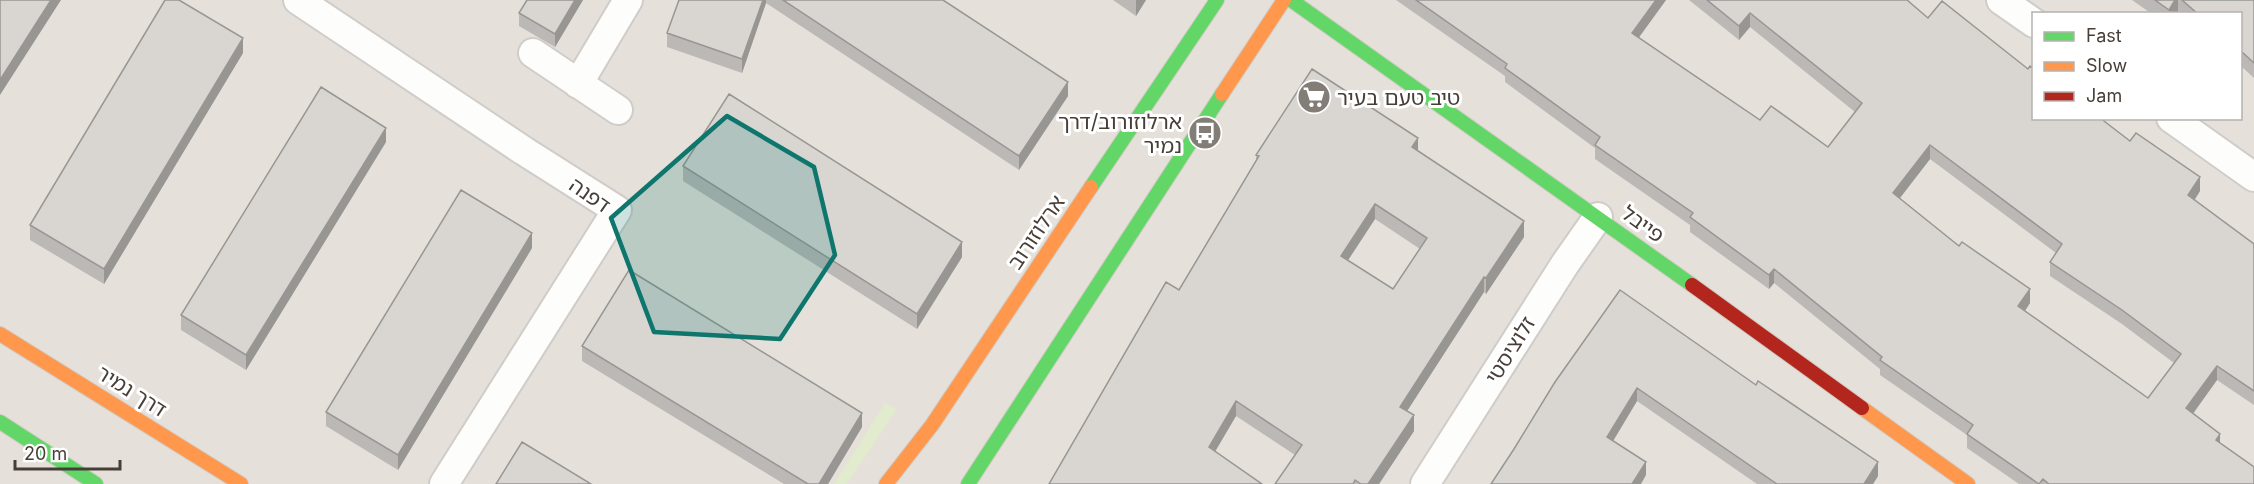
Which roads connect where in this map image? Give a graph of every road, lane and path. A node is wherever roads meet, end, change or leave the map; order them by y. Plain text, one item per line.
1 (297, 0) edge
2 (628, 0) edge
3 (1217, 0) edge
4 (1284, 0) edge
5 (1291, 0) edge
6 (2001, 0) edge
7 (2032, 22) edge
8 (533, 53) dead end
9 (578, 84) junction
10 (618, 110) dead end
11 (2174, 120) edge
12 (2254, 177) edge
13 (1598, 217) junction
14 (0, 334) edge
15 (0, 422) edge
16 (96, 484) edge
17 (241, 484) edge
18 (444, 484) edge
19 (886, 484) edge
20 (968, 484) edge
21 (1425, 484) edge
22 (1968, 484) edge

1 - 18 street, דפנה
2 - 9 street
3 - 19 street, ארלוזורוב
4 - 20 street
5 - 13 street, פייבל
6 - 7 street
8 - 9 street
9 - 10 street
11 - 12 street
13 - 21 street, זלוציסטי
13 - 22 street, פייבל
14 - 17 street, דרך נמיר
15 - 16 street

